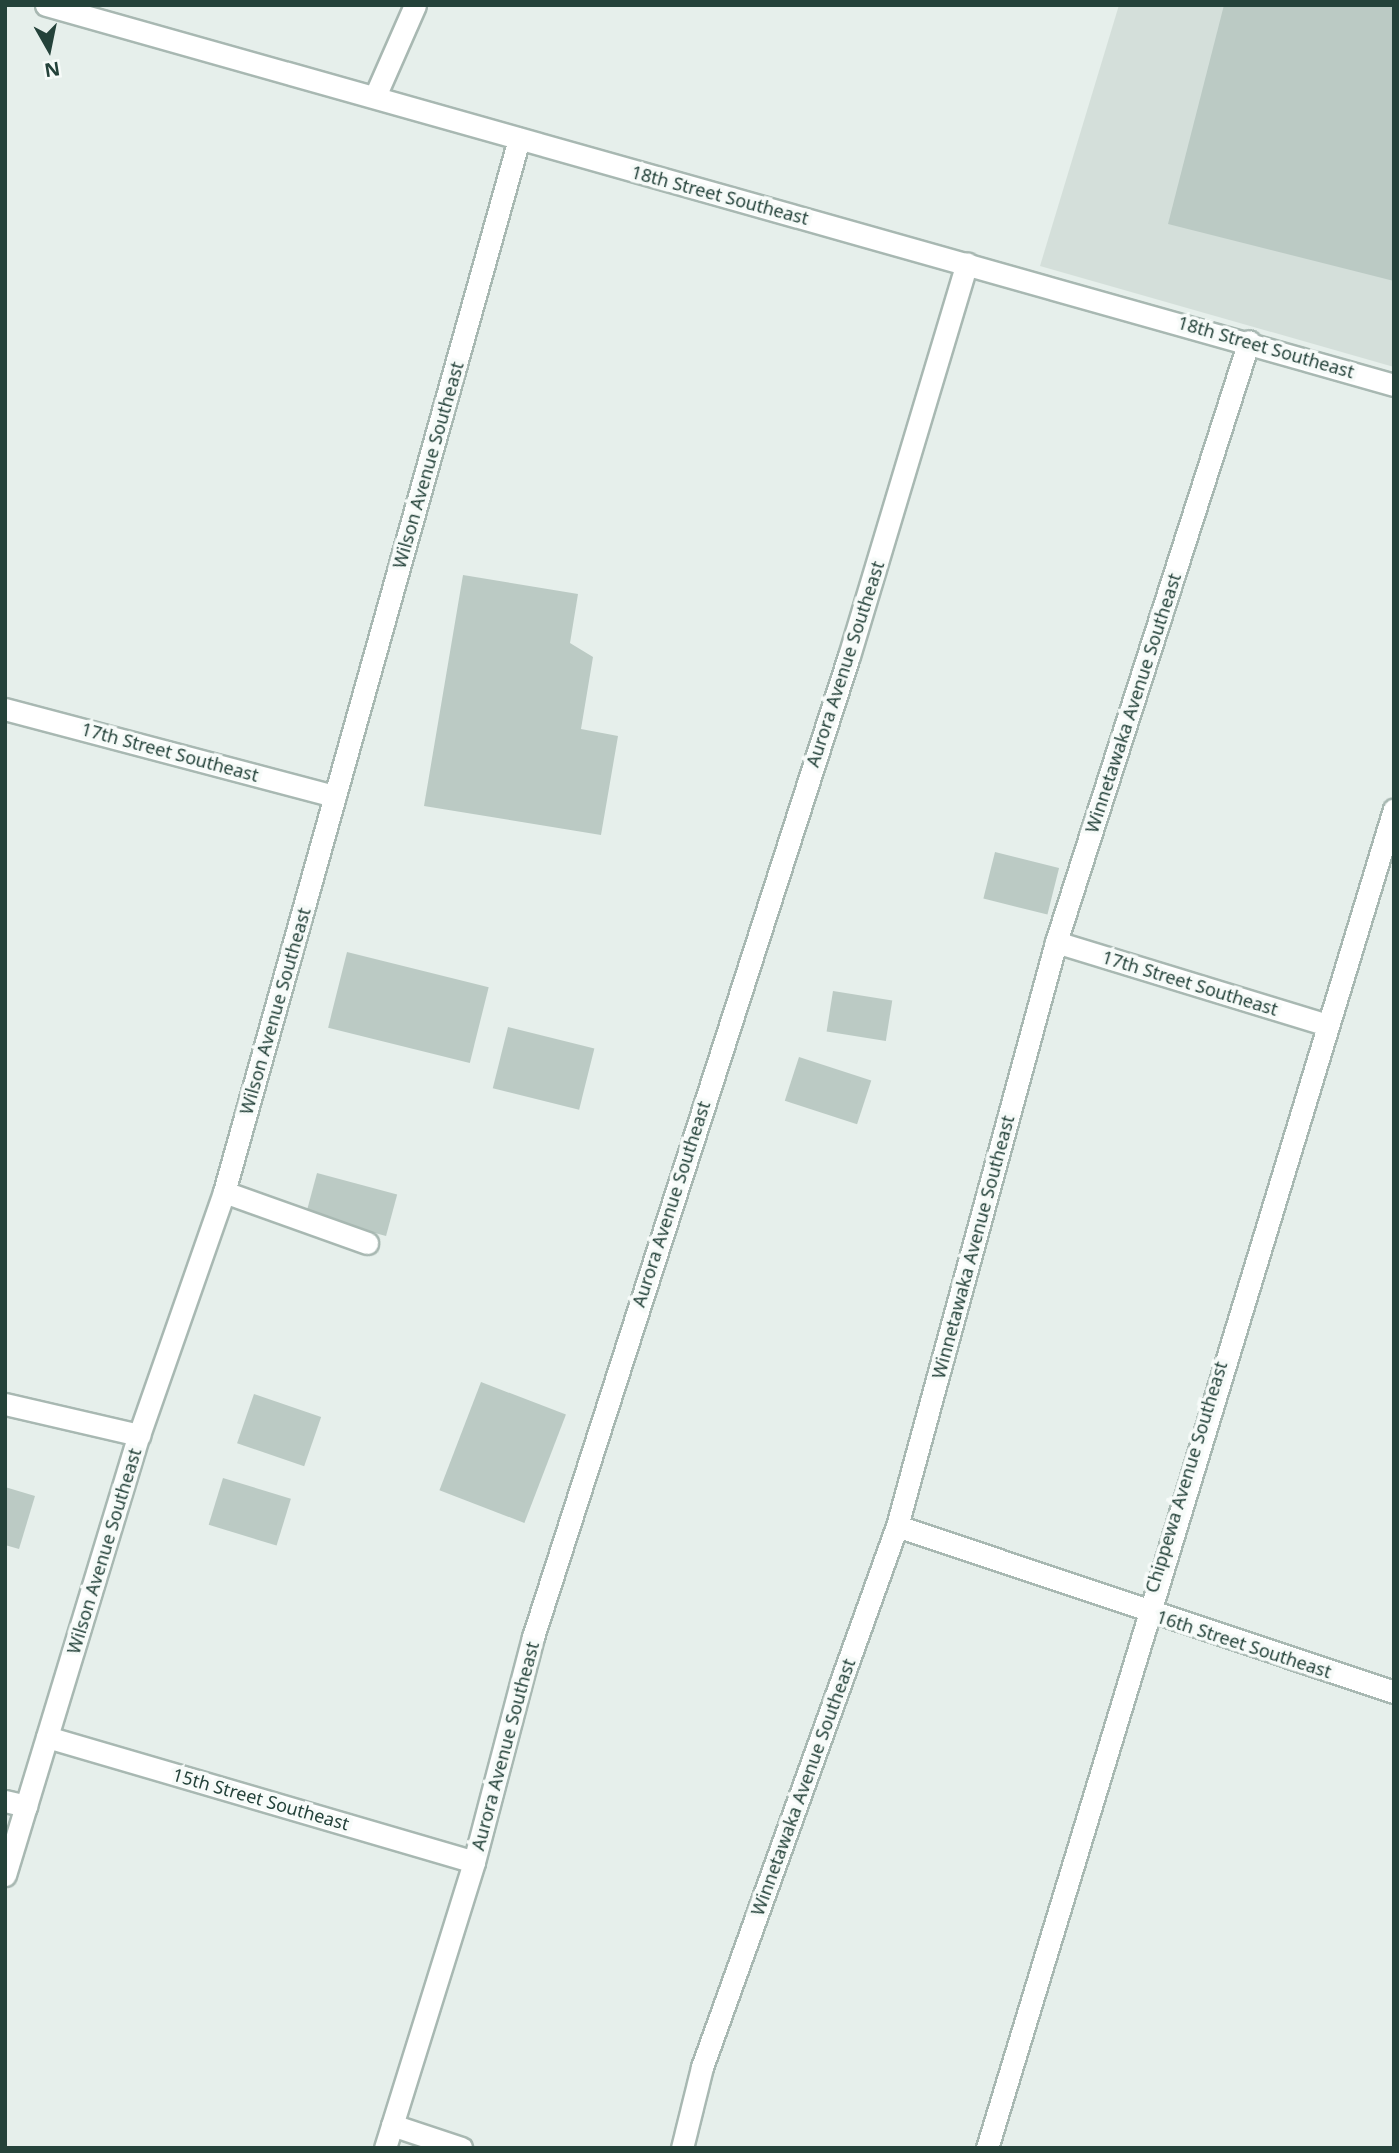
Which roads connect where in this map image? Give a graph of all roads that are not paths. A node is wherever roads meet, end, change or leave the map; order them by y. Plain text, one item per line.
1 (46, 5) edge
2 (415, 5) edge
3 (376, 94) junction
4 (519, 139) junction
5 (967, 263) junction
6 (1249, 341) junction
7 (1394, 385) edge
8 (5, 709) edge
9 (335, 796) junction
10 (1394, 809) edge
11 (1056, 942) junction
12 (1325, 1024) junction
13 (224, 1192) junction
14 (367, 1243) dead end
15 (5, 1404) edge
16 (139, 1435) junction
17 (897, 1526) junction
18 (1145, 1612) junction
19 (1394, 1692) edge
20 (47, 1737) junction
21 (5, 1801) edge
22 (26, 1807) junction
23 (474, 1861) junction
24 (5, 1875) edge
25 (392, 2125) junction
26 (385, 2148) edge
27 (461, 2148) edge
28 (682, 2148) edge
29 (987, 2148) edge

1 - 3 street, 18th Street Southeast
2 - 3 street
3 - 4 street, 18th Street Southeast
4 - 5 street, 18th Street Southeast
4 - 9 street, Wilson Avenue Southeast
5 - 6 street, 18th Street Southeast
5 - 23 street, Aurora Avenue Southeast
6 - 7 street, 18th Street Southeast
6 - 11 street, Winnetawaka Avenue Southeast
8 - 9 street, 17th Street Southeast
9 - 13 street, Wilson Avenue Southeast
10 - 12 street, Chippewa Avenue Southeast
11 - 12 street, 17th Street Southeast
11 - 17 street, Winnetawaka Avenue Southeast
12 - 18 street, Chippewa Avenue Southeast
13 - 14 street
13 - 16 street, Wilson Avenue Southeast
15 - 16 street
16 - 20 street, Wilson Avenue Southeast
17 - 18 street, 16th Street Southeast
17 - 28 street, Winnetawaka Avenue Southeast
18 - 19 street, 16th Street Southeast
18 - 29 street, Chippewa Avenue Southeast
20 - 22 street, Wilson Avenue Southeast
20 - 23 street, 15th Street Southeast
21 - 22 street
22 - 24 street, Wilson Avenue Southeast
23 - 25 street, Aurora Avenue Southeast
25 - 26 street, Aurora Avenue Southeast
25 - 27 street

